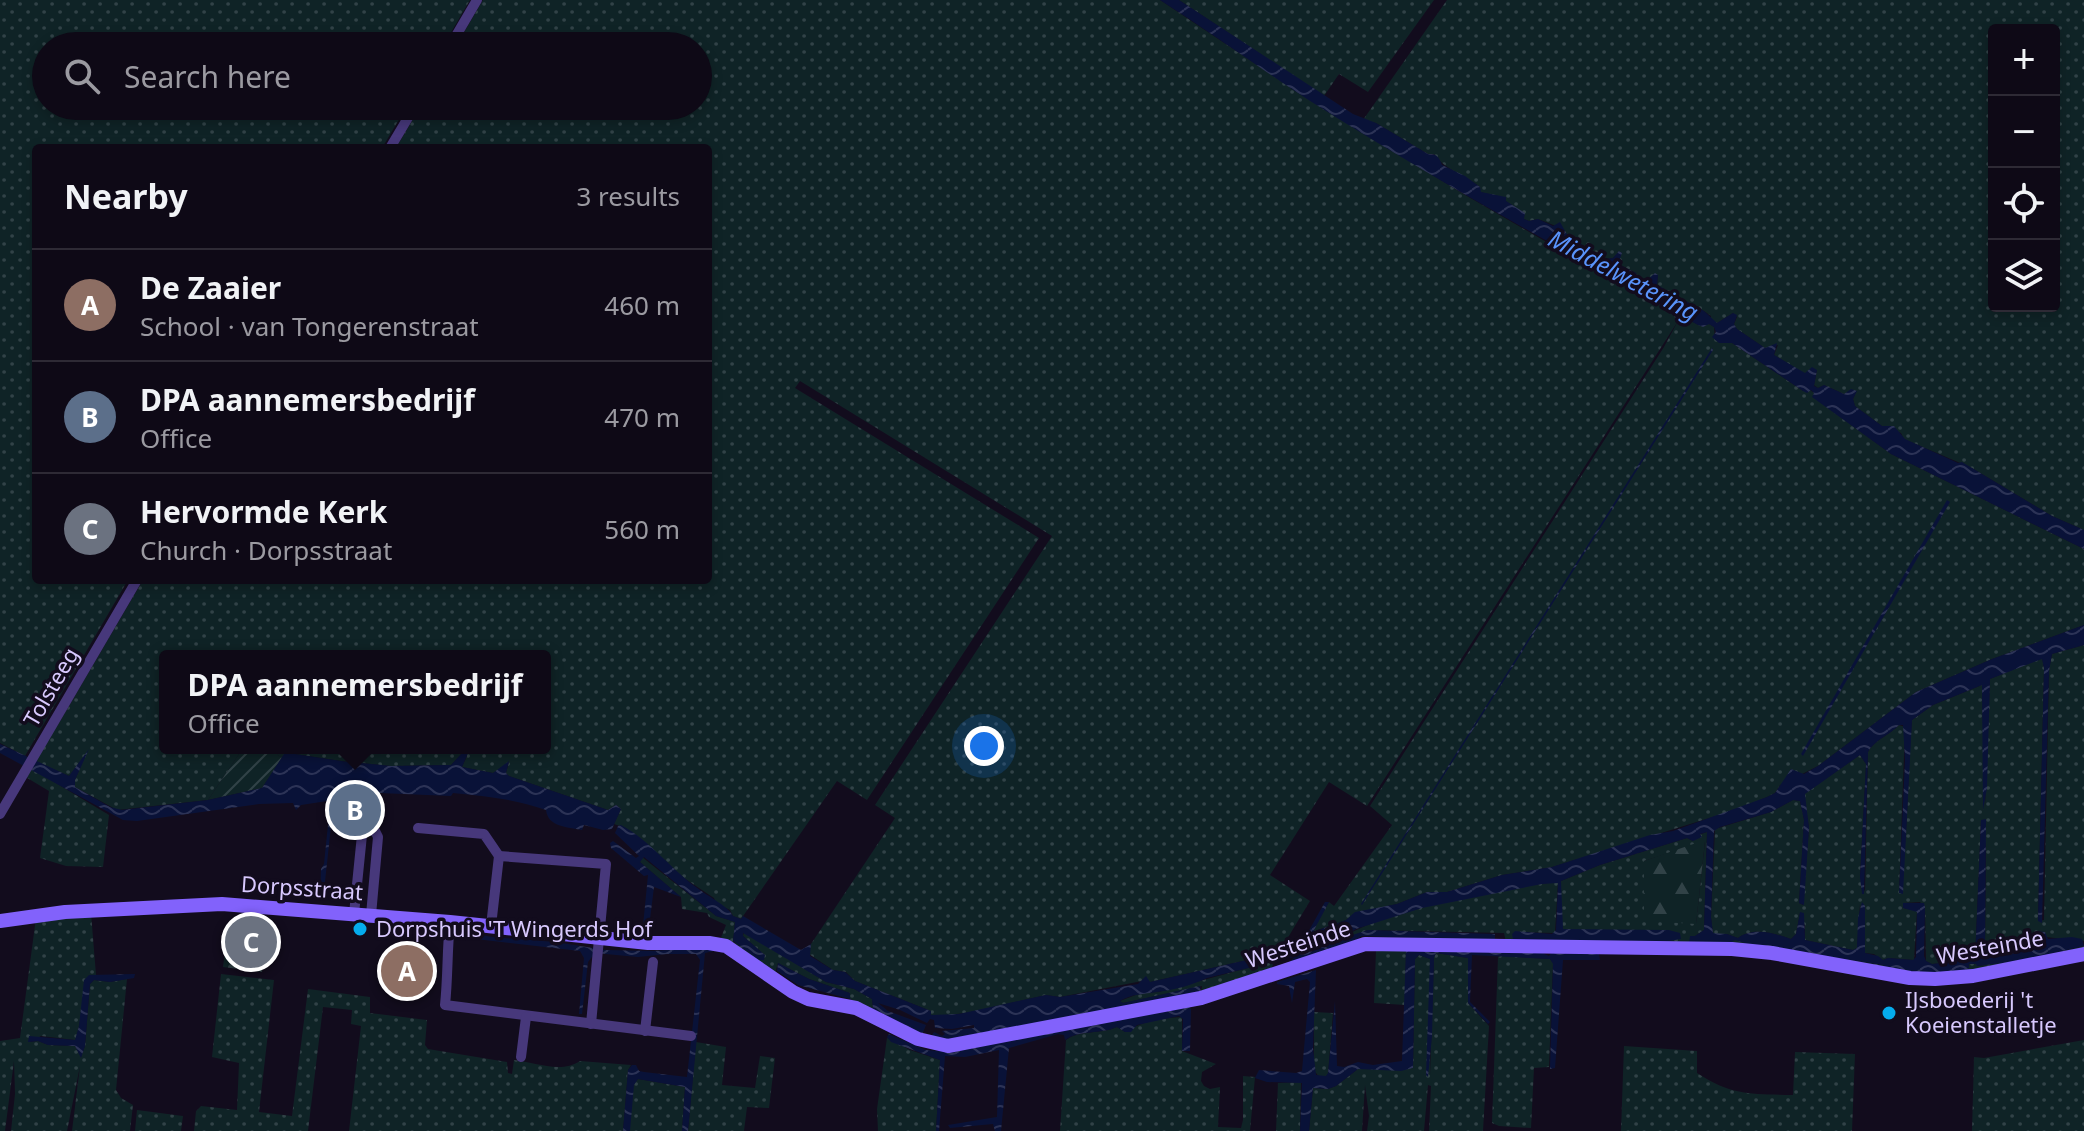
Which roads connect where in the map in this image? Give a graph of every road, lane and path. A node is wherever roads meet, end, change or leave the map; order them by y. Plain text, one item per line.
1 (477, 0) edge
2 (458, 32) edge
3 (407, 120) edge
4 (392, 144) edge
5 (135, 584) edge
6 (0, 814) edge
7 (418, 828) dead end
8 (499, 856) junction
9 (354, 914) junction
10 (371, 915) junction
11 (0, 921) edge
12 (450, 922) junction
13 (491, 926) junction
14 (599, 947) junction
15 (2084, 954) edge
16 (653, 962) dead end
17 (526, 1017) junction
18 (591, 1024) junction
19 (645, 1031) junction
20 (691, 1036) dead end
21 (521, 1057) dead end

1 - 2 street
3 - 4 street
5 - 6 street, Tolsteeg
7 - 8 street
8 - 13 street
8 - 14 street
9 - 10 street, Dorpsstraat
9 - 10 street
9 - 11 street, Dorpsstraat
10 - 12 street, Dorpsstraat
12 - 13 street, Dorpsstraat
12 - 17 street
13 - 14 street, Dorpsstraat
14 - 15 street, Westeinde
14 - 18 street
16 - 19 street
17 - 18 street
17 - 21 street
18 - 19 street
19 - 20 street

